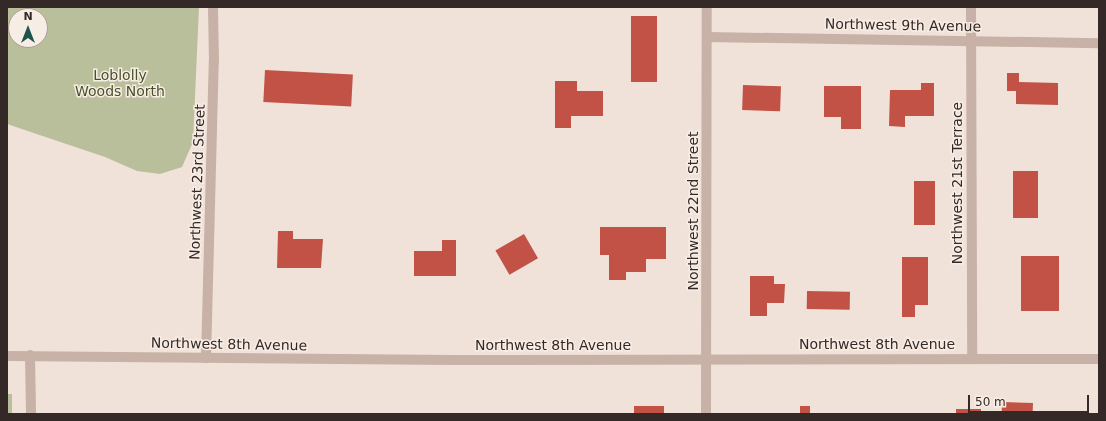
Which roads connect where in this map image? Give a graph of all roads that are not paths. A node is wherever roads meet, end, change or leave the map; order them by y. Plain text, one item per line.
1 (213, 7) edge
2 (707, 7) edge
3 (971, 7) edge
4 (707, 37) junction
5 (971, 40) junction
6 (1099, 42) edge
7 (30, 355) junction
8 (7, 356) edge
9 (206, 358) junction
10 (972, 358) junction
11 (707, 359) junction
12 (1099, 359) edge
13 (31, 414) edge
14 (706, 414) edge

1 - 9 street, Northwest 23rd Street
2 - 4 street, Northwest 22nd Street
3 - 5 street, Northwest 21st Terrace
4 - 5 street, Northwest 9th Avenue
4 - 11 street, Northwest 22nd Street
5 - 6 street, Northwest 9th Avenue
5 - 10 street, Northwest 21st Terrace
7 - 8 street, Northwest 8th Avenue
7 - 9 street, Northwest 8th Avenue
7 - 13 street
9 - 11 street, Northwest 8th Avenue
10 - 11 street, Northwest 8th Avenue
10 - 12 street, Northwest 8th Avenue
11 - 14 street, Northwest 22nd Street

